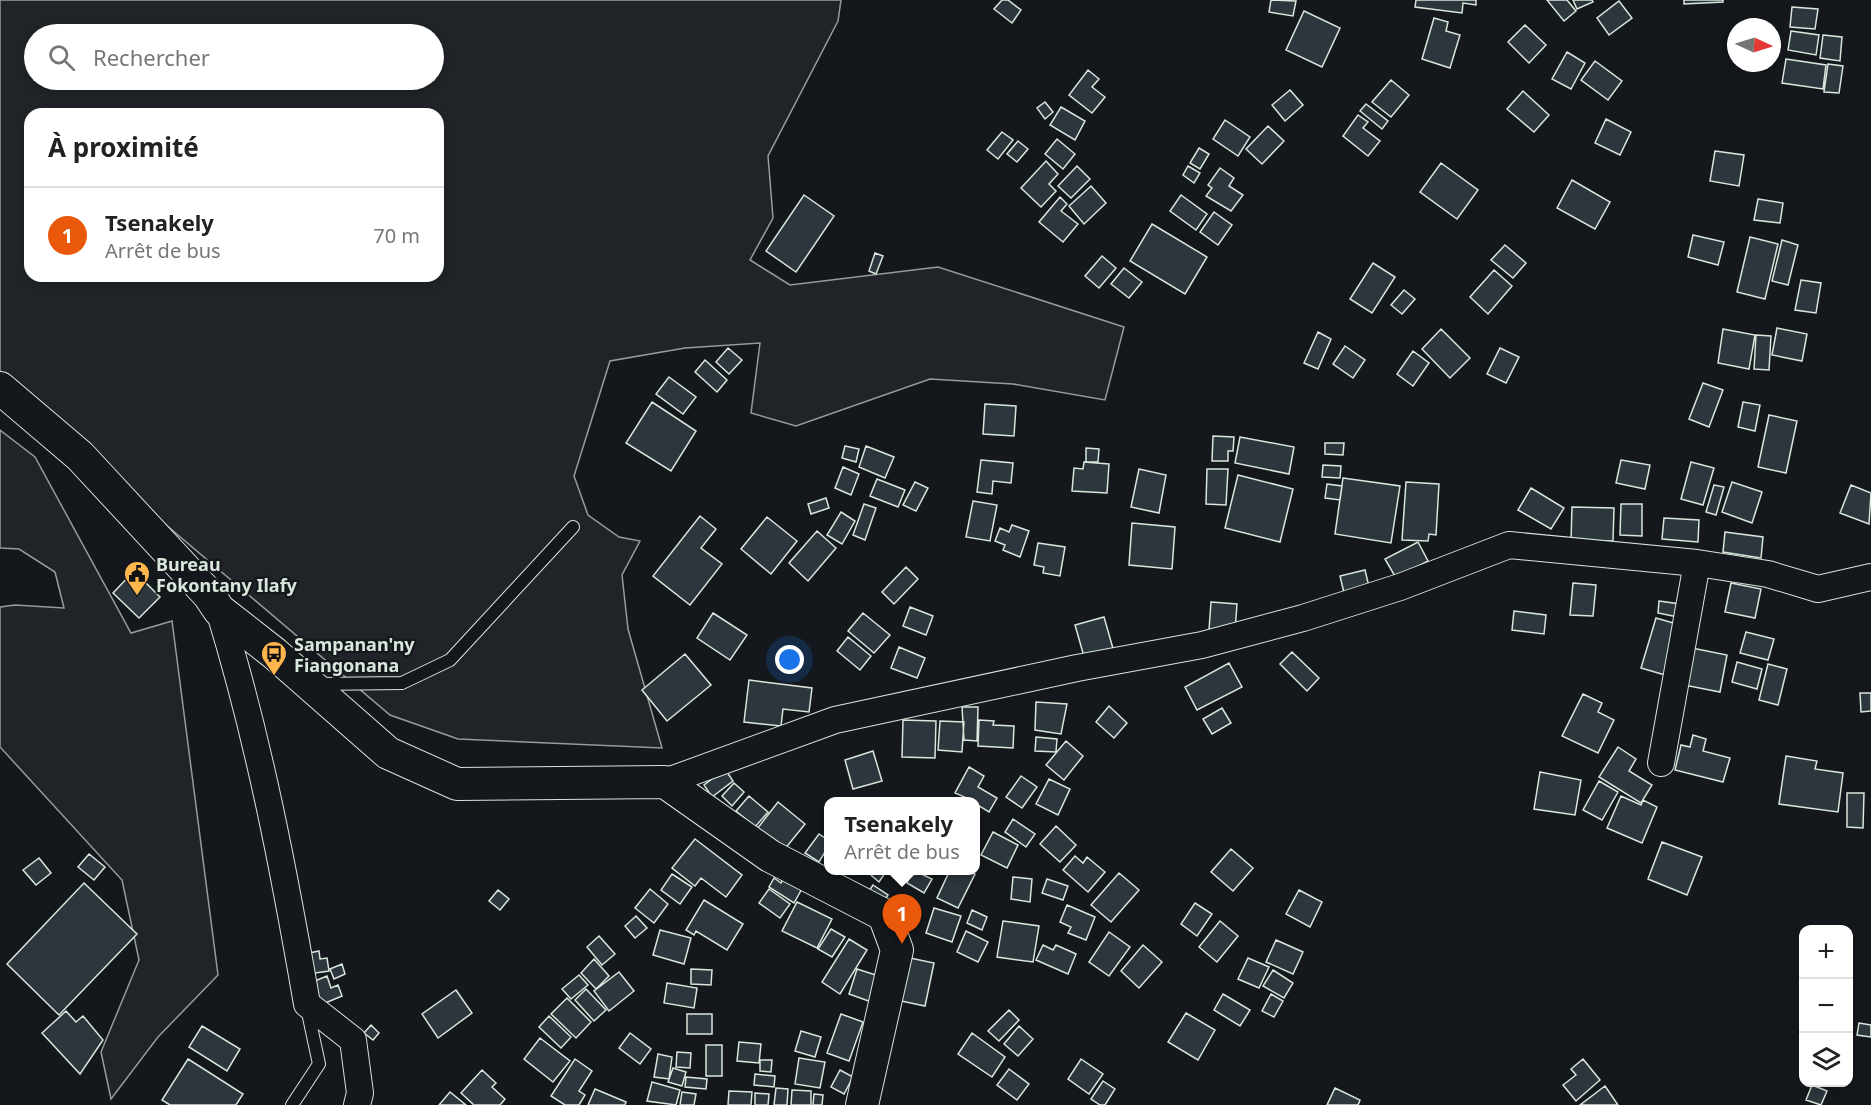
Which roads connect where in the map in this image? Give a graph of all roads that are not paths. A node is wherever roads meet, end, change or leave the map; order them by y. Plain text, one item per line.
1 (0, 388) edge
2 (573, 527) dead end
3 (1697, 563) junction
4 (1871, 577) edge
5 (219, 610) junction
6 (310, 685) junction
7 (1661, 763) dead end
8 (665, 782) junction
9 (307, 1004) junction
10 (291, 1105) edge
11 (357, 1105) edge
12 (862, 1105) edge

1 - 5 street
2 - 6 lane
3 - 4 street
3 - 7 street
3 - 8 street
5 - 6 street
5 - 9 street
6 - 8 street
8 - 12 street
9 - 10 lane
9 - 11 street

